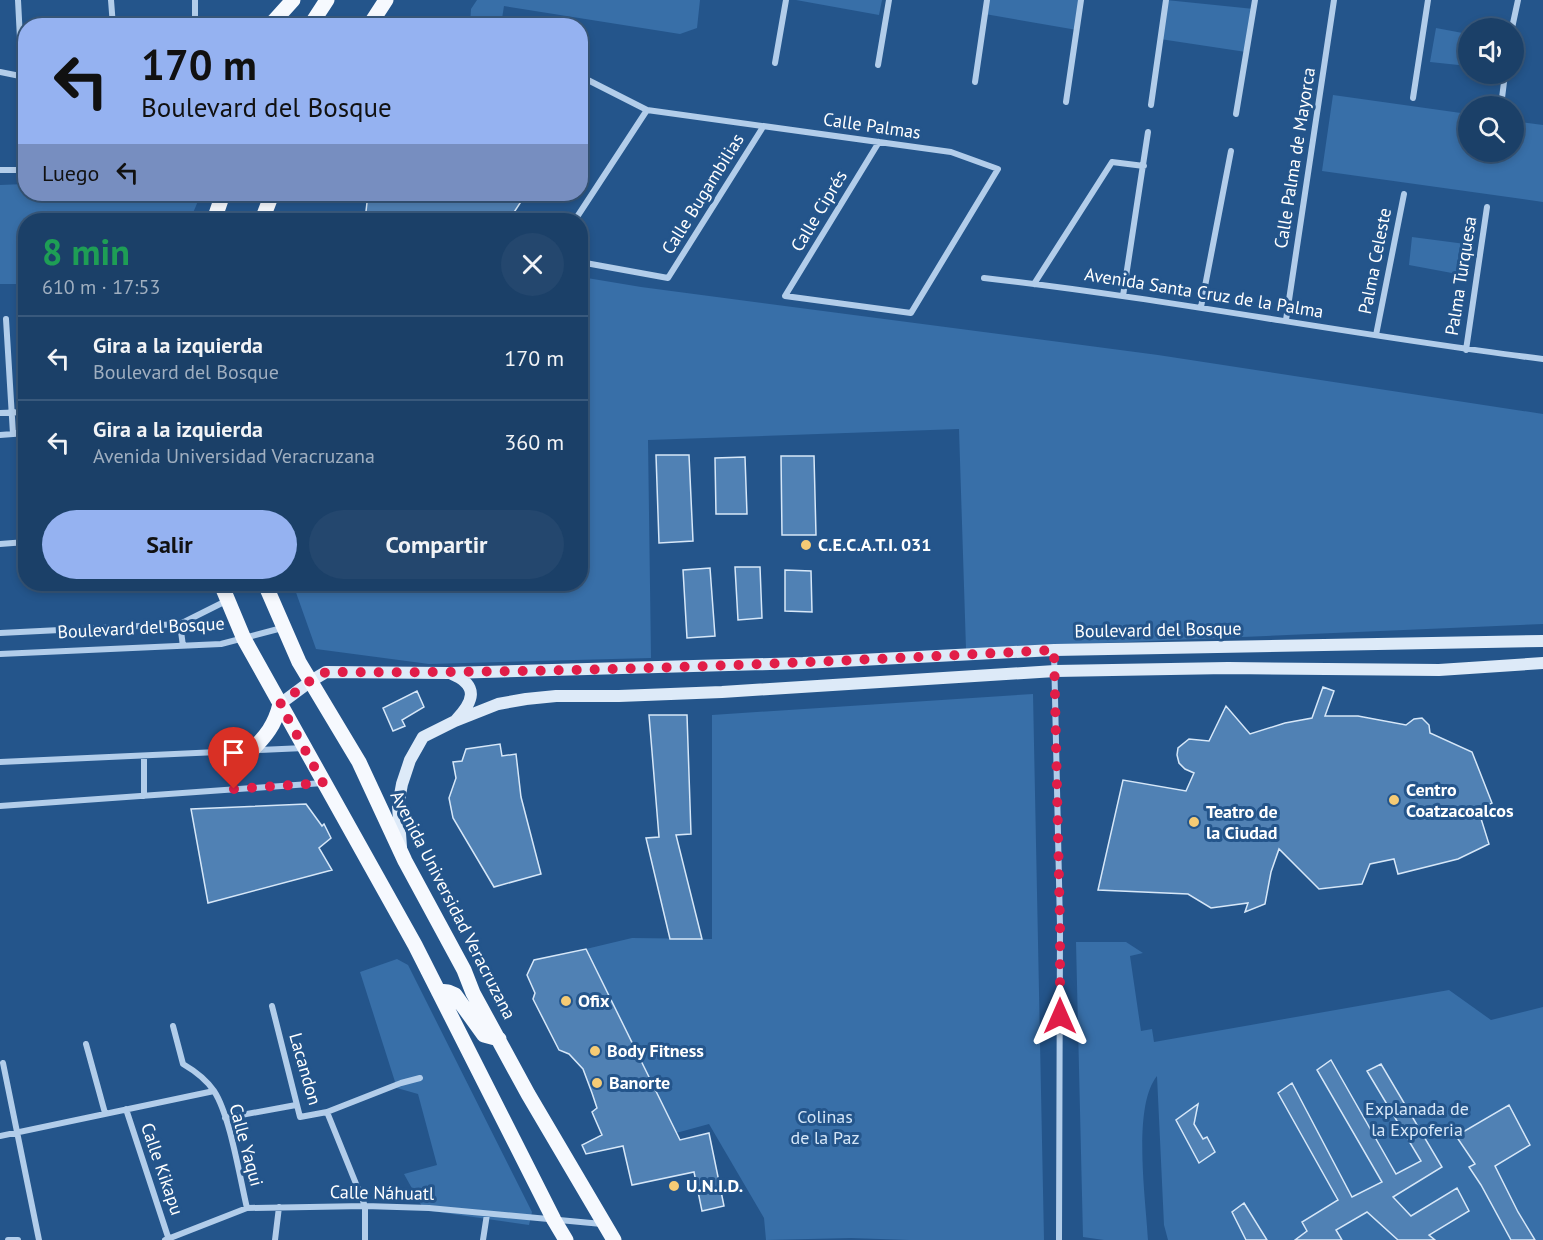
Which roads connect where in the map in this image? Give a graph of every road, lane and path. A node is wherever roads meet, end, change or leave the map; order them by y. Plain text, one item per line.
1 (18, 0) edge
2 (111, 0) edge
3 (195, 0) edge
4 (293, 0) edge
5 (327, 0) edge
6 (386, 0) edge
7 (786, 0) edge
8 (889, 0) edge
9 (987, 0) edge
10 (1081, 0) edge
11 (1166, 0) edge
12 (1255, 0) edge
13 (1334, 0) edge
14 (1428, 0) edge
15 (1518, 0) edge
16 (19, 18) edge
17 (113, 18) edge
18 (195, 18) edge
19 (277, 18) edge
20 (315, 18) edge
21 (374, 18) edge
22 (1514, 18) edge
23 (775, 63) dead end
24 (878, 65) dead end
25 (0, 72) edge
26 (18, 76) edge
27 (588, 80) edge
28 (975, 82) dead end
29 (1413, 98) dead end
30 (1066, 102) dead end
31 (1151, 105) dead end
32 (647, 110) junction
33 (1236, 114) dead end
34 (764, 127) junction
35 (1148, 132) dead end
36 (879, 142) junction
37 (1231, 151) dead end
38 (1144, 166) junction
39 (0, 170) edge
40 (18, 170) edge
41 (1404, 194) dead end
42 (588, 200) edge
43 (1487, 207) dead end
44 (588, 263) edge
45 (984, 278) dead end
46 (1034, 284) junction
47 (1123, 296) junction
48 (1201, 307) junction
49 (911, 313) joint
50 (6, 319) dead end
51 (1286, 320) junction
52 (1376, 335) junction
53 (1466, 350) junction
54 (1543, 359) edge
55 (12, 413) junction
56 (18, 413) edge
57 (0, 414) edge
58 (13, 434) junction
59 (18, 434) edge
60 (0, 435) edge
61 (18, 543) edge
62 (0, 544) edge
63 (224, 591) edge
64 (268, 591) edge
65 (227, 600) junction
66 (180, 624) junction
67 (283, 628) junction
68 (0, 633) edge
69 (244, 639) junction
70 (1543, 641) edge
71 (183, 646) junction
72 (1054, 650) junction
73 (0, 654) edge
74 (1543, 663) edge
75 (1055, 671) junction
76 (449, 673) junction
77 (310, 681) junction
78 (280, 704) junction
79 (455, 721) junction
80 (305, 748) junction
81 (251, 751) junction
82 (144, 756) junction
83 (0, 762) edge
84 (323, 783) junction
85 (144, 796) junction
86 (0, 806) edge
87 (401, 851) junction
88 (438, 991) junction
89 (272, 1006) dead end
90 (173, 1026) dead end
91 (500, 1039) junction
92 (86, 1044) dead end
93 (3, 1063) dead end
94 (420, 1078) dead end
95 (214, 1091) junction
96 (296, 1105) junction
97 (126, 1109) junction
98 (327, 1112) junction
99 (105, 1113) junction
100 (225, 1118) junction
101 (16, 1133) junction
102 (0, 1136) edge
103 (365, 1206) junction
104 (247, 1208) junction
105 (279, 1208) junction
106 (487, 1214) junction
107 (554, 1220) junction
108 (604, 1224) junction
109 (8, 1240) edge
110 (18, 1240) edge
111 (39, 1240) edge
112 (168, 1240) edge
113 (275, 1240) edge
114 (365, 1240) edge
115 (483, 1240) edge
116 (566, 1240) edge
117 (614, 1240) edge
118 (1059, 1240) edge

1 - 16 street
2 - 17 street
3 - 18 street
4 - 19 main road
5 - 20 main road
6 - 21 main road
7 - 23 street
8 - 24 street
9 - 28 street
10 - 30 street
11 - 31 street
12 - 33 street
13 - 51 street, Calle Palma de Mayorca
14 - 29 street
15 - 22 street
25 - 26 street
27 - 32 street, Calle Palmas
32 - 34 street, Calle Palmas
32 - 42 street
34 - 36 street, Calle Palmas
34 - 44 street, Calle Bugambilias
35 - 38 street
36 - 49 street, Calle Palmas
36 - 49 street, Calle Ciprés
37 - 48 street
38 - 46 street
38 - 47 street
39 - 40 street
41 - 52 street, Palma Celeste
43 - 53 street, Palma Turquesa
45 - 46 street, Avenida Santa Cruz de la Palma
46 - 47 street, Avenida Santa Cruz de la Palma
47 - 48 street, Avenida Santa Cruz de la Palma
48 - 51 street, Avenida Santa Cruz de la Palma
50 - 55 street
51 - 52 street, Avenida Santa Cruz de la Palma
52 - 53 street, Avenida Santa Cruz de la Palma
53 - 54 street, Avenida Santa Cruz de la Palma
55 - 56 street
55 - 57 street
55 - 58 street
58 - 59 street
58 - 60 street
61 - 62 street
63 - 65 main road
64 - 67 main road, Avenida Universidad Veracruzana
65 - 66 street, Boulevard del Bosque
65 - 69 main road
66 - 68 street, Boulevard del Bosque
66 - 71 street
67 - 69 street, Boulevard del Bosque
67 - 77 main road, Avenida Universidad Veracruzana
69 - 71 street, Boulevard del Bosque
69 - 78 main road
70 - 72 main road, Boulevard del Bosque
71 - 73 street, Boulevard del Bosque
72 - 75 street
72 - 76 main road, Boulevard del Bosque
74 - 75 main road
75 - 79 main road
75 - 118 street
76 - 77 main road, Boulevard del Bosque
76 - 79 main road
77 - 78 main road, Boulevard del Bosque
77 - 87 main road, Avenida Universidad Veracruzana
78 - 80 main road
78 - 81 main road
79 - 87 main road
80 - 81 street
80 - 84 main road
81 - 82 street
82 - 83 street
82 - 85 street
84 - 85 street
84 - 88 main road
85 - 86 street
87 - 91 main road, Avenida Universidad Veracruzana
88 - 91 main road
88 - 107 main road
89 - 96 street, Lacandon
90 - 95 street
91 - 108 main road, Avenida Universidad Veracruzana
92 - 99 street
93 - 101 street
94 - 98 street
95 - 97 street
95 - 100 street, Calle Yaqui
96 - 98 street, Lacandon
96 - 100 street
97 - 99 street
97 - 112 street, Calle Kikapu
98 - 103 street
99 - 101 street
100 - 104 street, Calle Yaqui
101 - 102 street
101 - 111 street
103 - 105 street, Calle Náhuatl
103 - 106 street, Calle Náhuatl
103 - 114 street
104 - 105 street, Calle Náhuatl
104 - 112 street, Calle Náhuatl
105 - 113 street
106 - 107 street, Calle Náhuatl
106 - 115 street
107 - 108 street, Calle Náhuatl
107 - 116 main road
108 - 117 main road, Avenida Universidad Veracruzana
109 - 110 street

